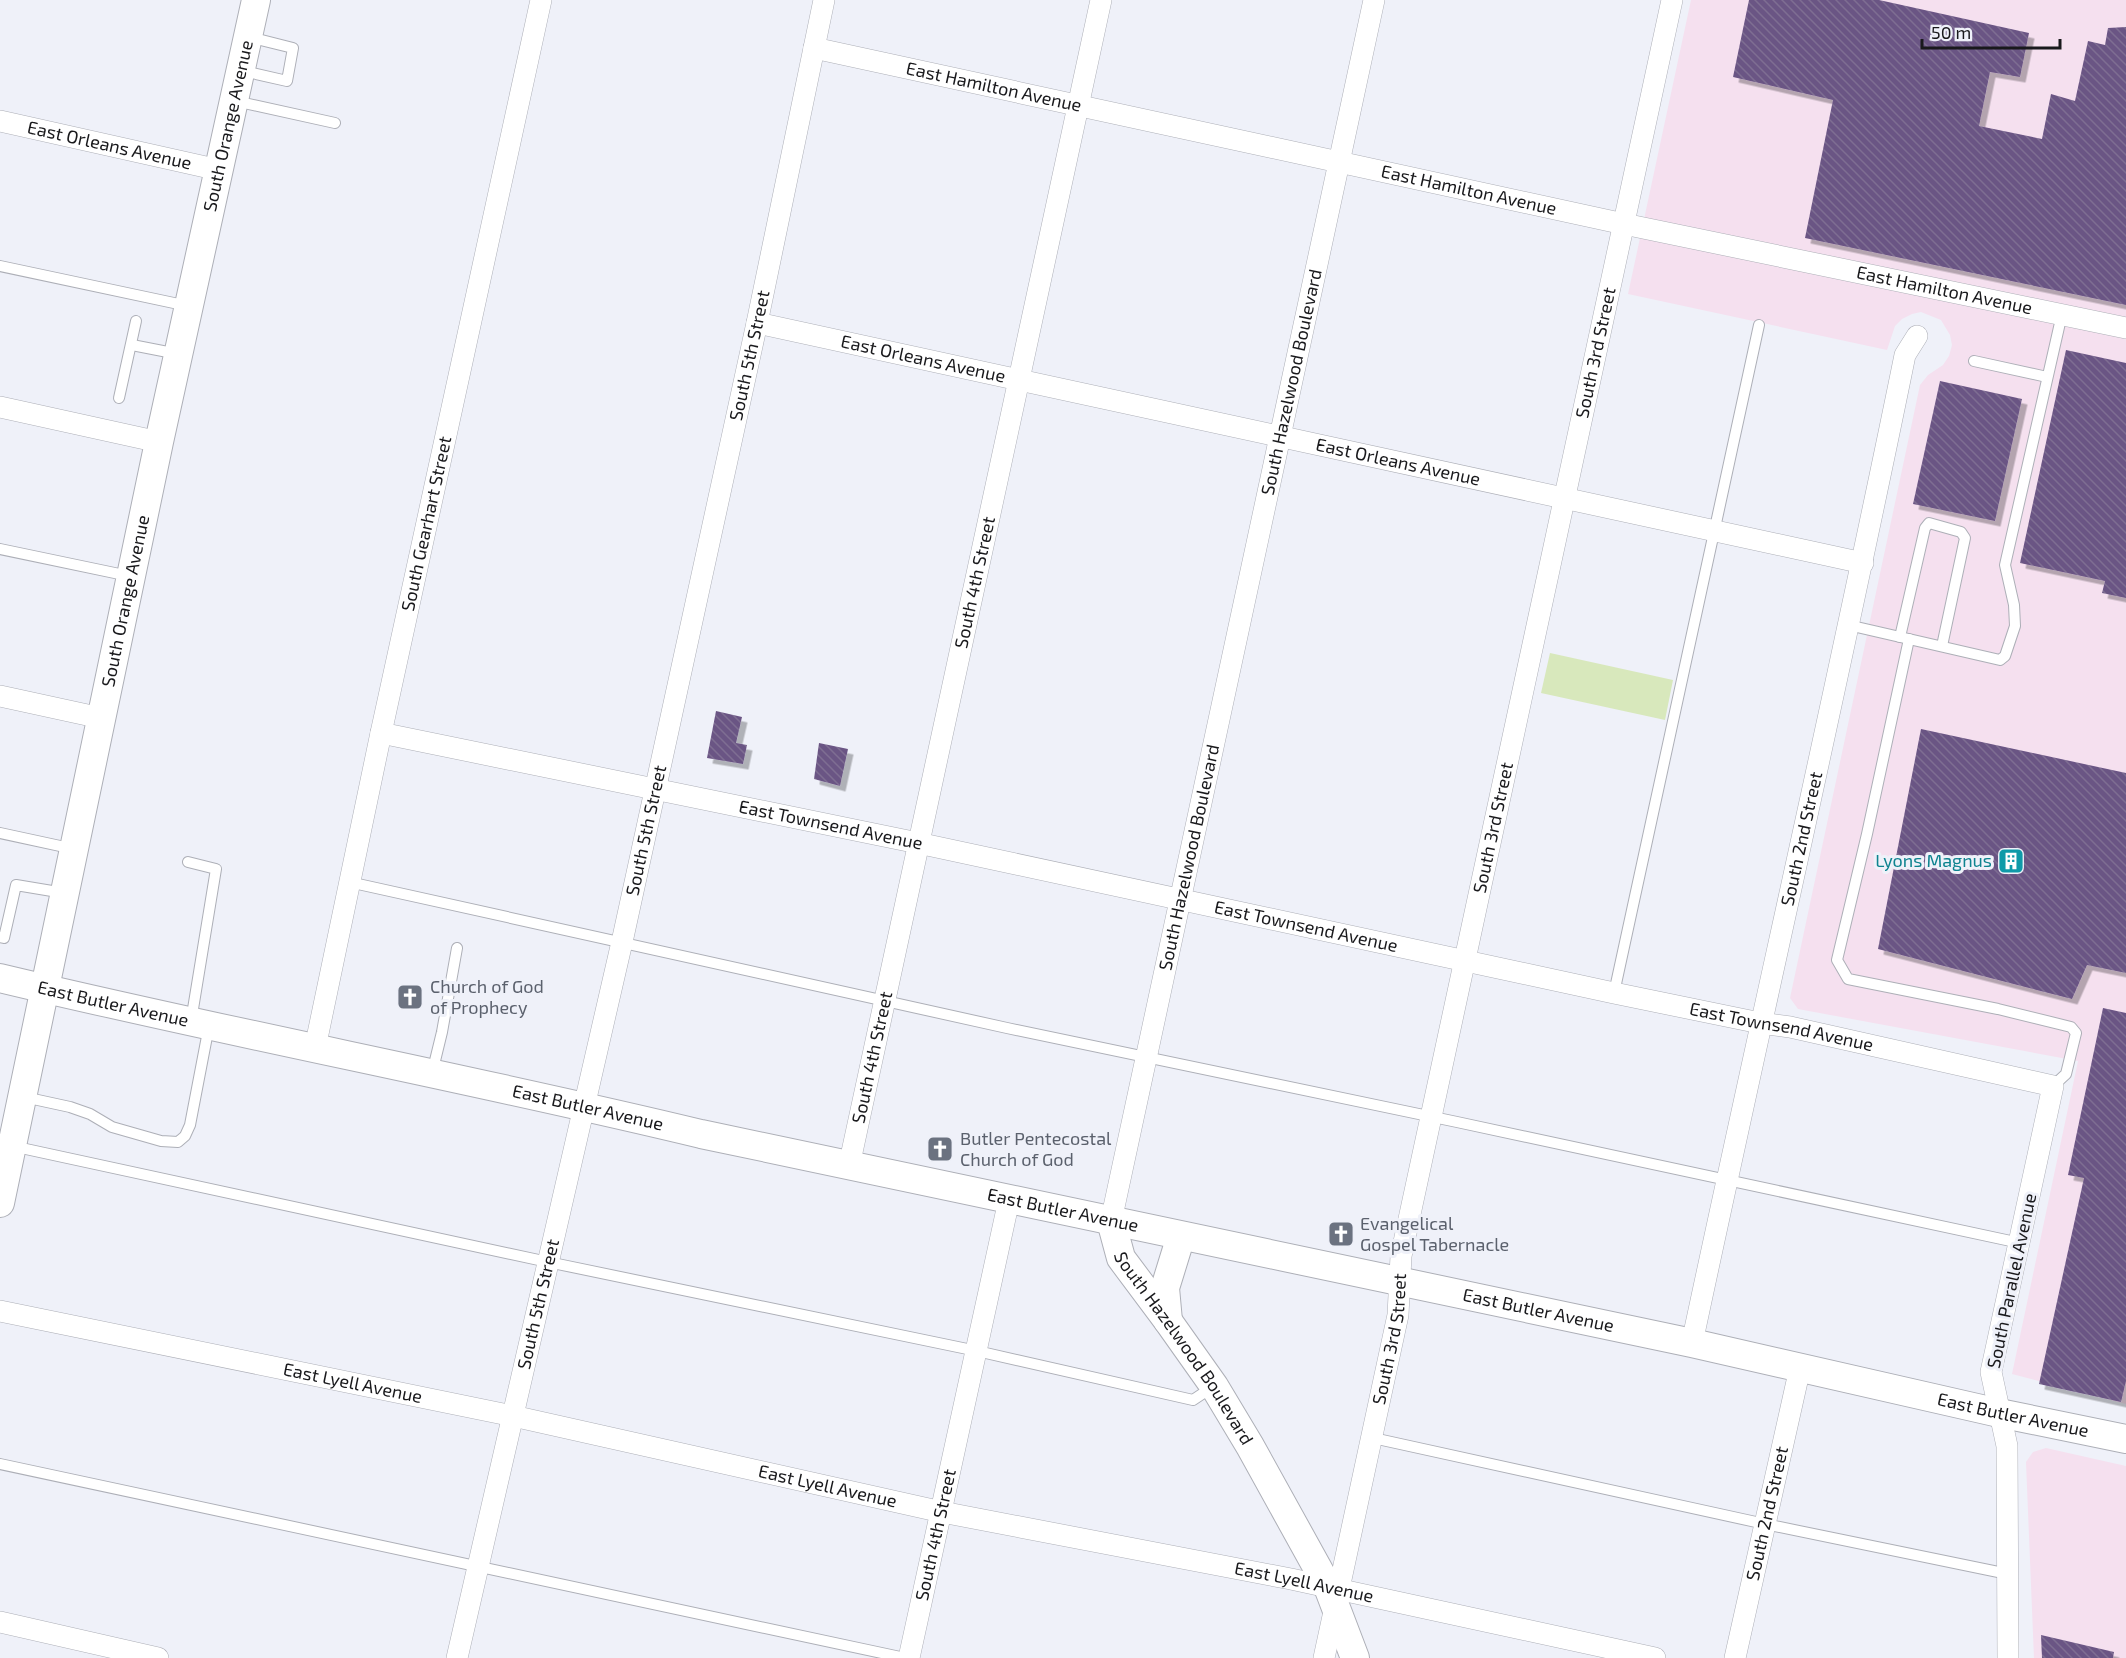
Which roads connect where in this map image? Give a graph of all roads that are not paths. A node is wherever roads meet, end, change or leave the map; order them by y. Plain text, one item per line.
1 (256, 0) edge
2 (541, 0) edge
3 (824, 0) edge
4 (1101, 0) edge
5 (1374, 0) edge
6 (1672, 0) edge
7 (248, 36) junction
8 (814, 48) junction
9 (241, 71) junction
10 (235, 101) junction
11 (1078, 106) junction
12 (0, 121) edge
13 (335, 123) dead end
14 (1338, 161) junction
15 (219, 171) junction
16 (1624, 224) junction
17 (0, 266) edge
18 (189, 307) junction
19 (2062, 314) junction
20 (136, 321) dead end
21 (757, 323) junction
22 (1759, 325) dead end
23 (2126, 328) edge
24 (1917, 336) dead end
25 (132, 345) junction
26 (178, 354) junction
27 (1974, 361) dead end
28 (2047, 377) junction
29 (1018, 379) junction
30 (119, 398) dead end
31 (0, 408) edge
32 (1280, 436) junction
33 (159, 442) junction
34 (1565, 498) junction
35 (1715, 530) junction
36 (0, 549) edge
37 (1863, 562) junction
38 (131, 576) junction
39 (1848, 625) junction
40 (1905, 638) junction
41 (1942, 646) junction
42 (0, 696) edge
43 (101, 718) junction
44 (381, 733) junction
45 (654, 788) junction
46 (0, 833) edge
47 (918, 843) junction
48 (74, 849) junction
49 (188, 862) dead end
50 (349, 882) junction
51 (65, 894) junction
52 (1182, 899) junction
53 (0, 937) edge
54 (622, 942) junction
55 (457, 948) dead end
56 (1465, 961) junction
57 (0, 978) edge
58 (45, 989) junction
59 (1614, 993) junction
60 (884, 999) junction
61 (1760, 1023) junction
62 (200, 1024) junction
63 (315, 1048) junction
64 (1147, 1056) junction
65 (432, 1073) junction
66 (2054, 1086) junction
67 (22, 1096) junction
68 (585, 1107) junction
69 (1432, 1117) junction
70 (12, 1146) junction
71 (849, 1166) junction
72 (1726, 1179) junction
73 (1009, 1200) junction
74 (0, 1203) edge
75 (1111, 1221) junction
76 (1181, 1236) junction
77 (2020, 1243) junction
78 (548, 1262) junction
79 (1400, 1283) junction
80 (0, 1311) edge
81 (1168, 1321) junction
82 (1692, 1343) junction
83 (976, 1351) junction
84 (1800, 1368) junction
85 (1214, 1386) junction
86 (1999, 1413) junction
87 (513, 1416) junction
88 (1373, 1438) junction
89 (2126, 1439) edge
90 (0, 1464) edge
91 (942, 1512) junction
92 (1765, 1524) junction
93 (478, 1566) junction
94 (2008, 1574) junction
95 (1334, 1593) junction
96 (0, 1622) edge
97 (158, 1658) edge
98 (457, 1658) edge
99 (907, 1658) edge
100 (1324, 1658) edge
101 (1355, 1658) edge
102 (1656, 1658) edge
103 (1735, 1658) edge
104 (2008, 1658) edge

1 - 7 street, South Orange Avenue
2 - 44 street, South Gearhart Street
3 - 8 street, South 5th Street
4 - 11 street, South 4th Street
5 - 14 street, South Hazelwood Boulevard
6 - 16 street, South 3rd Street
7 - 9 street, South Orange Avenue
7 - 9 lane
8 - 11 street, East Hamilton Avenue
8 - 21 street, South 5th Street
9 - 10 street, South Orange Avenue
10 - 13 lane
10 - 15 street, South Orange Avenue
11 - 14 street, East Hamilton Avenue
11 - 29 street, South 4th Street
12 - 15 street, East Orleans Avenue
14 - 16 street, East Hamilton Avenue
14 - 32 street, South Hazelwood Boulevard
15 - 18 street, South Orange Avenue
16 - 19 street, East Hamilton Avenue
16 - 34 street, South 3rd Street
17 - 18 lane
18 - 26 street, South Orange Avenue
19 - 23 street, East Hamilton Avenue
19 - 28 lane
20 - 25 lane
21 - 29 street, East Orleans Avenue
21 - 45 street, South 5th Street
22 - 35 lane
24 - 37 street, South 2nd Street
25 - 26 lane
25 - 30 lane
26 - 33 street, South Orange Avenue
27 - 28 lane
28 - 41 lane
29 - 32 street, East Orleans Avenue
29 - 47 street, South 4th Street
31 - 33 street
32 - 34 street, East Orleans Avenue
32 - 52 street, South Hazelwood Boulevard
33 - 38 street, South Orange Avenue
34 - 35 street, East Orleans Avenue
34 - 56 street, South 3rd Street
35 - 37 street, East Orleans Avenue
35 - 59 lane
36 - 38 lane
37 - 39 street, South 2nd Street
38 - 43 street, South Orange Avenue
39 - 40 lane
39 - 61 street, South 2nd Street
40 - 41 lane
40 - 41 lane
40 - 66 lane
42 - 43 street
43 - 48 street, South Orange Avenue
44 - 45 street, East Townsend Avenue
44 - 50 street, South Gearhart Street
45 - 47 street, East Townsend Avenue
45 - 54 street, South 5th Street
46 - 48 lane
47 - 52 street, East Townsend Avenue
47 - 60 street, South 4th Street
48 - 51 street, South Orange Avenue
49 - 62 lane
50 - 54 lane
50 - 63 street, South Gearhart Street
51 - 53 lane
51 - 58 street, South Orange Avenue
52 - 56 street, East Townsend Avenue
52 - 64 street, South Hazelwood Boulevard
54 - 60 lane
54 - 68 street, South 5th Street
55 - 65 lane
56 - 59 street, East Townsend Avenue
56 - 69 street, South 3rd Street
57 - 58 street, East Butler Avenue
58 - 62 street, East Butler Avenue
58 - 67 street, South Orange Avenue
59 - 61 street, East Townsend Avenue
60 - 64 lane
60 - 71 street, South 4th Street
61 - 66 street, East Townsend Avenue
61 - 72 street, South 2nd Street
62 - 63 street, East Butler Avenue
62 - 67 lane
63 - 65 street, East Butler Avenue
64 - 69 lane
64 - 75 street, South Hazelwood Boulevard
65 - 68 street, East Butler Avenue
66 - 77 street, South Parallel Avenue
67 - 70 street, South Orange Avenue
68 - 71 street, East Butler Avenue
68 - 78 street, South 5th Street
69 - 72 lane
69 - 79 street, South 3rd Street
70 - 74 street, South Orange Avenue
70 - 78 lane
71 - 73 street, East Butler Avenue
72 - 77 lane
72 - 82 street, South 2nd Street
73 - 75 street, East Butler Avenue
73 - 83 street, South 4th Street
75 - 76 street, East Butler Avenue
75 - 81 street, South Hazelwood Boulevard
76 - 79 street, East Butler Avenue
76 - 81 street
77 - 86 street, South Parallel Avenue
78 - 83 lane
78 - 87 street, South 5th Street
79 - 82 street, East Butler Avenue
79 - 88 street, South 3rd Street
80 - 87 street, East Lyell Avenue
81 - 85 street, South Hazelwood Boulevard
82 - 84 street, East Butler Avenue
83 - 85 lane
83 - 91 street, South 4th Street
84 - 86 street, East Butler Avenue
84 - 92 street, South 2nd Street
85 - 95 street, South Hazelwood Boulevard
86 - 89 street, East Butler Avenue
86 - 94 street, South Parallel Avenue
87 - 91 street, East Lyell Avenue
87 - 93 street, South 5th Street
88 - 92 lane
88 - 95 street, South 3rd Street
90 - 93 lane
91 - 95 street, East Lyell Avenue
91 - 99 street, South 4th Street
92 - 94 lane
92 - 103 street, South 2nd Street
93 - 98 street, South 5th Street
93 - 99 lane
94 - 104 street, South Parallel Avenue
95 - 100 street, South 3rd Street
95 - 101 street, South Hazelwood Boulevard
95 - 102 street, East Lyell Avenue
96 - 97 street

